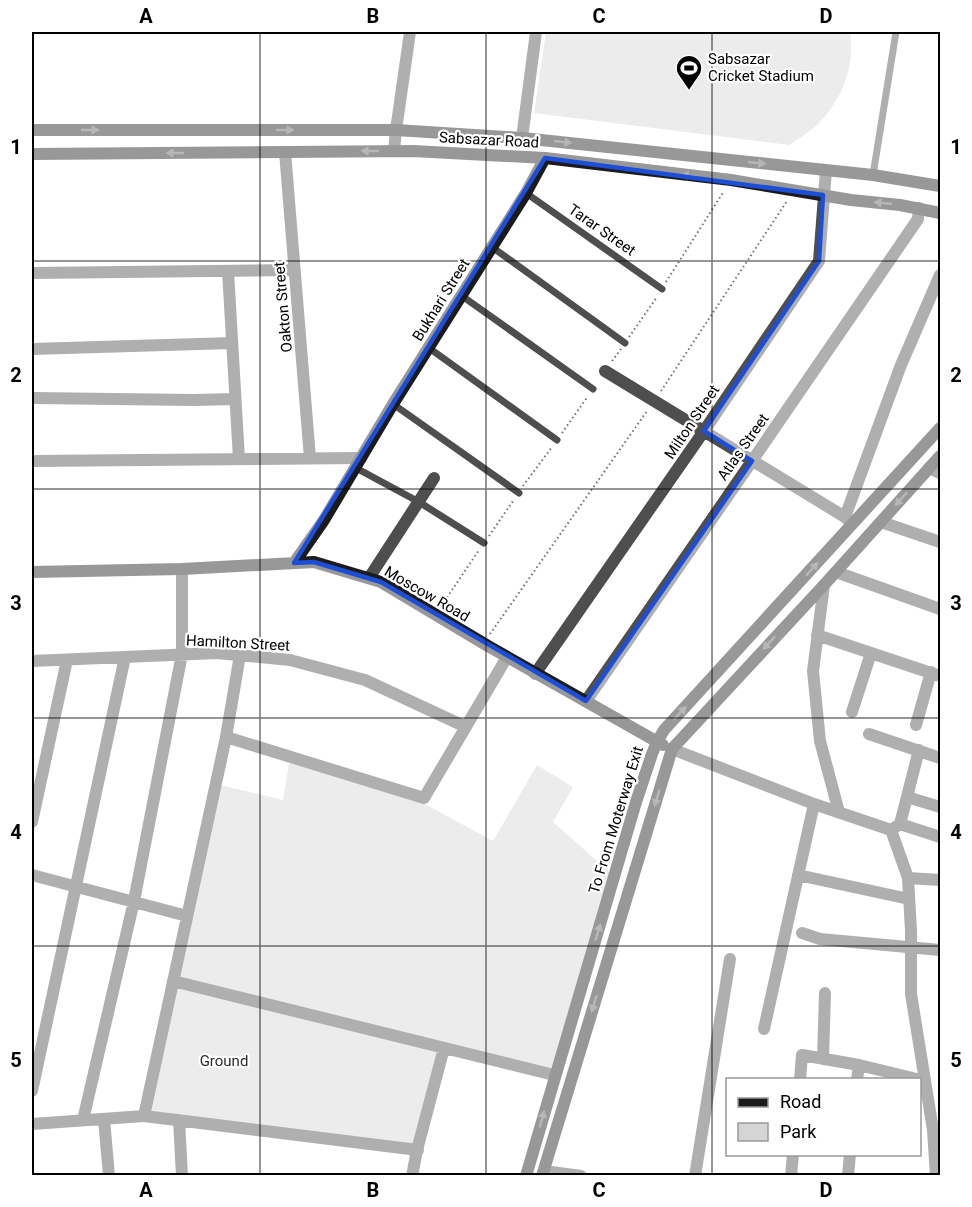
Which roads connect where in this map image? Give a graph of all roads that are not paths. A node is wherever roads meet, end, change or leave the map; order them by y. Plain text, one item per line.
1 (410, 32) edge
2 (536, 32) edge
3 (896, 32) edge
4 (32, 130) edge
5 (396, 130) junction
6 (522, 138) junction
7 (394, 151) junction
8 (285, 152) junction
9 (32, 154) edge
10 (545, 158) junction
11 (826, 170) junction
12 (873, 175) junction
13 (940, 186) edge
14 (526, 194) junction
15 (823, 195) junction
16 (919, 208) junction
17 (940, 213) edge
18 (492, 247) junction
19 (294, 270) junction
20 (228, 271) junction
21 (32, 273) edge
22 (940, 275) edge
23 (662, 289) road end
24 (462, 296) junction
25 (232, 343) junction
26 (625, 343) road end
27 (429, 348) junction
28 (32, 349) edge
29 (605, 371) road end
30 (593, 389) road end
31 (32, 398) edge
32 (236, 399) junction
33 (393, 404) junction
34 (940, 428) edge
35 (704, 431) junction
36 (557, 440) road end
37 (940, 456) edge
38 (310, 458) junction
39 (239, 459) junction
40 (32, 461) edge
41 (752, 461) junction
42 (359, 463) junction
43 (935, 471) edge
44 (434, 478) dead end
45 (519, 493) road end
46 (419, 502) junction
47 (848, 521) junction
48 (881, 522) junction
49 (940, 542) edge
50 (484, 543) road end
51 (294, 564) junction
52 (182, 570) junction
53 (32, 572) edge
54 (836, 572) junction
55 (369, 579) junction
56 (824, 585) junction
57 (940, 609) edge
58 (817, 635) junction
59 (871, 653) junction
60 (182, 654) junction
61 (240, 655) junction
62 (125, 657) junction
63 (507, 657) junction
64 (66, 660) junction
65 (32, 661) edge
66 (536, 674) junction
67 (936, 674) edge
68 (586, 701) junction
69 (852, 712) dead end
70 (916, 724) dead end
71 (466, 727) junction
72 (869, 734) dead end
73 (226, 737) junction
74 (657, 742) junction
75 (672, 749) junction
76 (919, 750) junction
77 (940, 758) edge
78 (907, 797) junction
79 (813, 804) junction
80 (940, 807) edge
81 (839, 812) junction
82 (32, 822) edge
83 (896, 827) junction
84 (940, 837) edge
85 (798, 874) junction
86 (32, 875) edge
87 (908, 878) junction
88 (940, 880) edge
89 (76, 886) junction
90 (909, 899) junction
91 (134, 901) junction
92 (187, 916) junction
93 (802, 933) dead end
94 (911, 947) junction
95 (940, 950) edge
96 (730, 959) dead end
97 (173, 981) junction
98 (825, 993) dead end
99 (764, 1029) dead end
100 (444, 1048) junction
101 (823, 1059) junction
102 (859, 1065) junction
103 (554, 1075) junction
104 (800, 1078) edge
105 (857, 1078) edge
106 (913, 1078) edge
107 (921, 1080) edge
108 (925, 1081) junction
109 (32, 1091) edge
110 (144, 1116) junction
111 (104, 1119) junction
112 (83, 1120) junction
113 (179, 1120) junction
114 (32, 1124) edge
115 (418, 1150) junction
116 (793, 1156) edge
117 (850, 1156) edge
118 (543, 1173) edge
119 (109, 1176) edge
120 (182, 1176) edge
121 (412, 1176) edge
122 (526, 1176) edge
123 (580, 1176) edge
124 (695, 1176) edge
125 (791, 1176) edge
126 (848, 1176) edge
127 (936, 1176) edge

1 - 5 street
2 - 6 street
3 - 12 lane
4 -> 5 main road, Sabsazar Road
5 - 6 main road, Sabsazar Road
5 - 7 street
6 -> 11 main road, Sabsazar Road
7 -> 8 main road, Sabsazar Road
7 - 10 main road, Sabsazar Road
8 -> 9 main road, Sabsazar Road
8 - 19 street, Oakton Street
10 - 14 main road, Bukhari Street
15 -> 10 main road, Sabsazar Road
11 - 12 main road, Sabsazar Road
11 - 15 street, Milton Street
12 - 13 main road, Sabsazar Road
14 - 18 main road, Bukhari Street
14 - 23 lane, Tarar Street
16 -> 15 main road, Sabsazar Road
15 - 35 street, Milton Street
16 - 17 main road, Sabsazar Road
16 - 41 street, Atlas Street
18 - 24 main road, Bukhari Street
18 - 26 lane
19 - 20 street
19 - 38 street, Oakton Street
20 - 21 street
20 - 25 street
22 - 47 street
24 - 27 main road, Bukhari Street
24 - 30 lane
25 - 28 street
25 - 32 street
27 - 33 main road, Bukhari Street
27 - 36 lane
29 - 35 street
31 - 32 street
32 - 39 street
33 - 42 main road, Bukhari Street
33 - 45 lane
34 - 47 main road, To From Moterway Exit
35 - 41 street
35 - 66 street, Milton Street
37 - 43 main road
38 - 39 street
38 - 42 street
39 - 40 street
41 - 47 street
41 - 68 street, Atlas Street
42 - 46 lane
42 - 51 main road, Bukhari Street
43 -> 48 main road
44 - 46 street
46 - 50 lane
46 - 55 street
74 -> 47 main road, To From Moterway Exit
48 - 49 street
48 - 54 main road
51 - 52 main road, Moscow Road
51 - 55 main road, Moscow Road
52 - 53 main road, Moscow Road
52 - 60 street
54 - 56 main road
54 - 57 street
55 - 63 main road, Moscow Road
56 - 58 street
56 -> 75 main road
58 - 59 street
58 - 81 street
59 - 67 street
59 - 69 street
60 - 61 street, Hamilton Street
60 - 62 street, Hamilton Street
60 - 91 street
61 - 71 street, Hamilton Street
61 - 73 street
62 - 64 street, Hamilton Street
62 - 89 street
63 - 66 main road, Moscow Road
63 - 71 street
64 - 65 street, Hamilton Street
64 - 82 street
66 - 68 main road, Moscow Road
67 - 70 street
68 - 74 main road, Moscow Road
71 - 73 street
72 - 76 street
73 - 92 street
74 - 75 main road, Moscow Road
103 -> 74 main road, To From Moterway Exit
75 - 79 street
75 -> 118 main road
76 - 77 street
76 - 78 street
78 - 80 street
78 - 83 street
79 - 81 street
79 - 85 street
81 - 83 street
83 - 84 street
83 - 87 street
85 - 90 street
85 - 99 street
86 - 89 street
87 - 88 street
87 - 90 street
89 - 91 street
89 - 109 street
90 - 94 street
91 - 92 street
91 - 112 street
92 - 97 street
93 - 94 street
94 - 95 street
94 - 108 street
96 - 124 street
97 - 100 street
97 - 110 street
98 - 101 street
100 - 103 street
100 - 115 street
101 - 102 street
101 - 104 street
102 - 105 street
102 - 106 street
122 -> 103 main road, To From Moterway Exit
107 - 108 street
108 - 127 street
110 - 111 street
110 - 113 street
111 - 112 street
111 - 119 street
112 - 114 street
113 - 115 street
113 - 120 street
115 - 121 street
116 - 125 street
117 - 126 street
118 - 123 street

